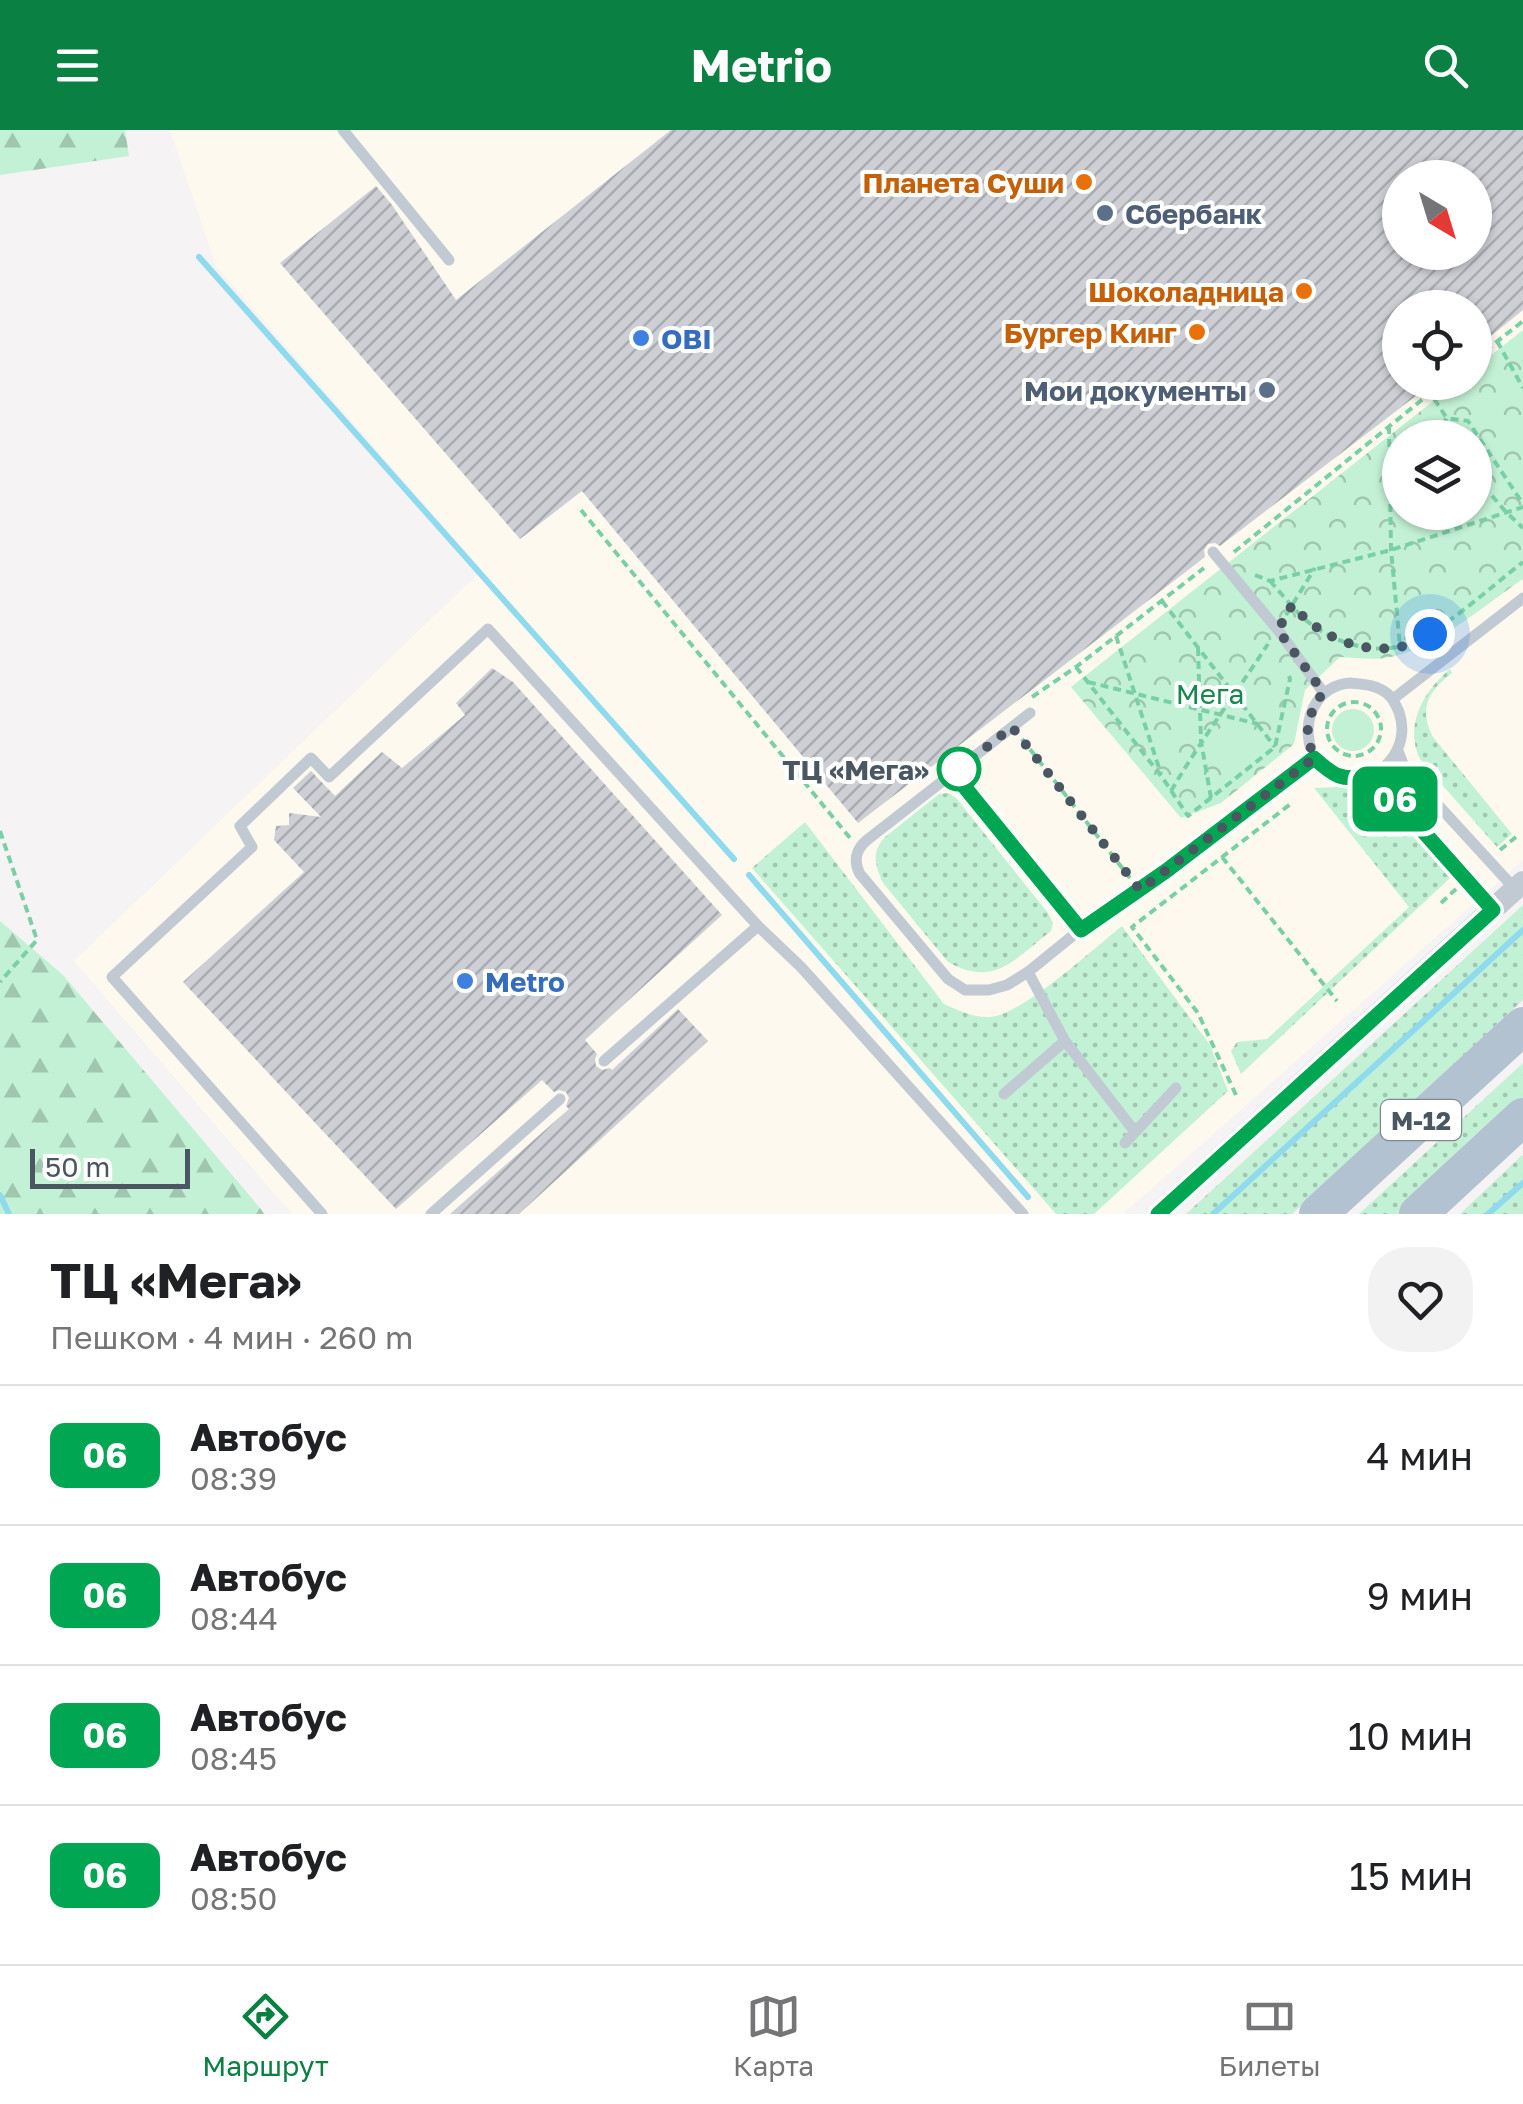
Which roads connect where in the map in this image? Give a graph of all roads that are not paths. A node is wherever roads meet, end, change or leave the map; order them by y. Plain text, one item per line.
1 (343, 130) edge
2 (449, 260) dead end
3 (1217, 557) road end
4 (1523, 598) edge
5 (1323, 692) junction
6 (1394, 699) junction
7 (1030, 713) dead end
8 (1398, 751) junction
9 (1314, 758) junction
10 (954, 774) junction
11 (1368, 776) junction
12 (1519, 886) edge
13 (1493, 910) junction
14 (758, 926) junction
15 (1081, 930) junction
16 (1028, 972) junction
17 (1523, 1026) edge
18 (1065, 1041) junction
19 (604, 1061) dead end
20 (1176, 1088) dead end
21 (1004, 1094) dead end
22 (560, 1099) dead end
23 (1523, 1117) edge
24 (1135, 1132) junction
25 (1125, 1143) dead end
26 (322, 1214) edge
27 (430, 1214) edge
28 (1023, 1214) edge
29 (1158, 1214) edge
30 (1318, 1214) edge
31 (1418, 1214) edge

1 - 2 lane
3 - 5 lane
4 - 6 lane
5 - 6 lane
5 - 9 lane
6 - 8 lane
7 - 10 lane
8 - 11 lane
8 - 12 lane
9 - 11 lane
9 - 15 lane
10 - 15 lane
10 - 16 lane
11 - 13 lane
12 - 13 street
13 - 29 street
14 - 19 lane
14 - 26 lane
14 - 28 lane
15 - 16 lane
16 - 18 lane
17 - 30 main road, М-12
18 - 21 lane
18 - 24 lane
20 - 24 lane
22 - 27 lane
23 - 31 main road, М-12
24 - 25 lane

